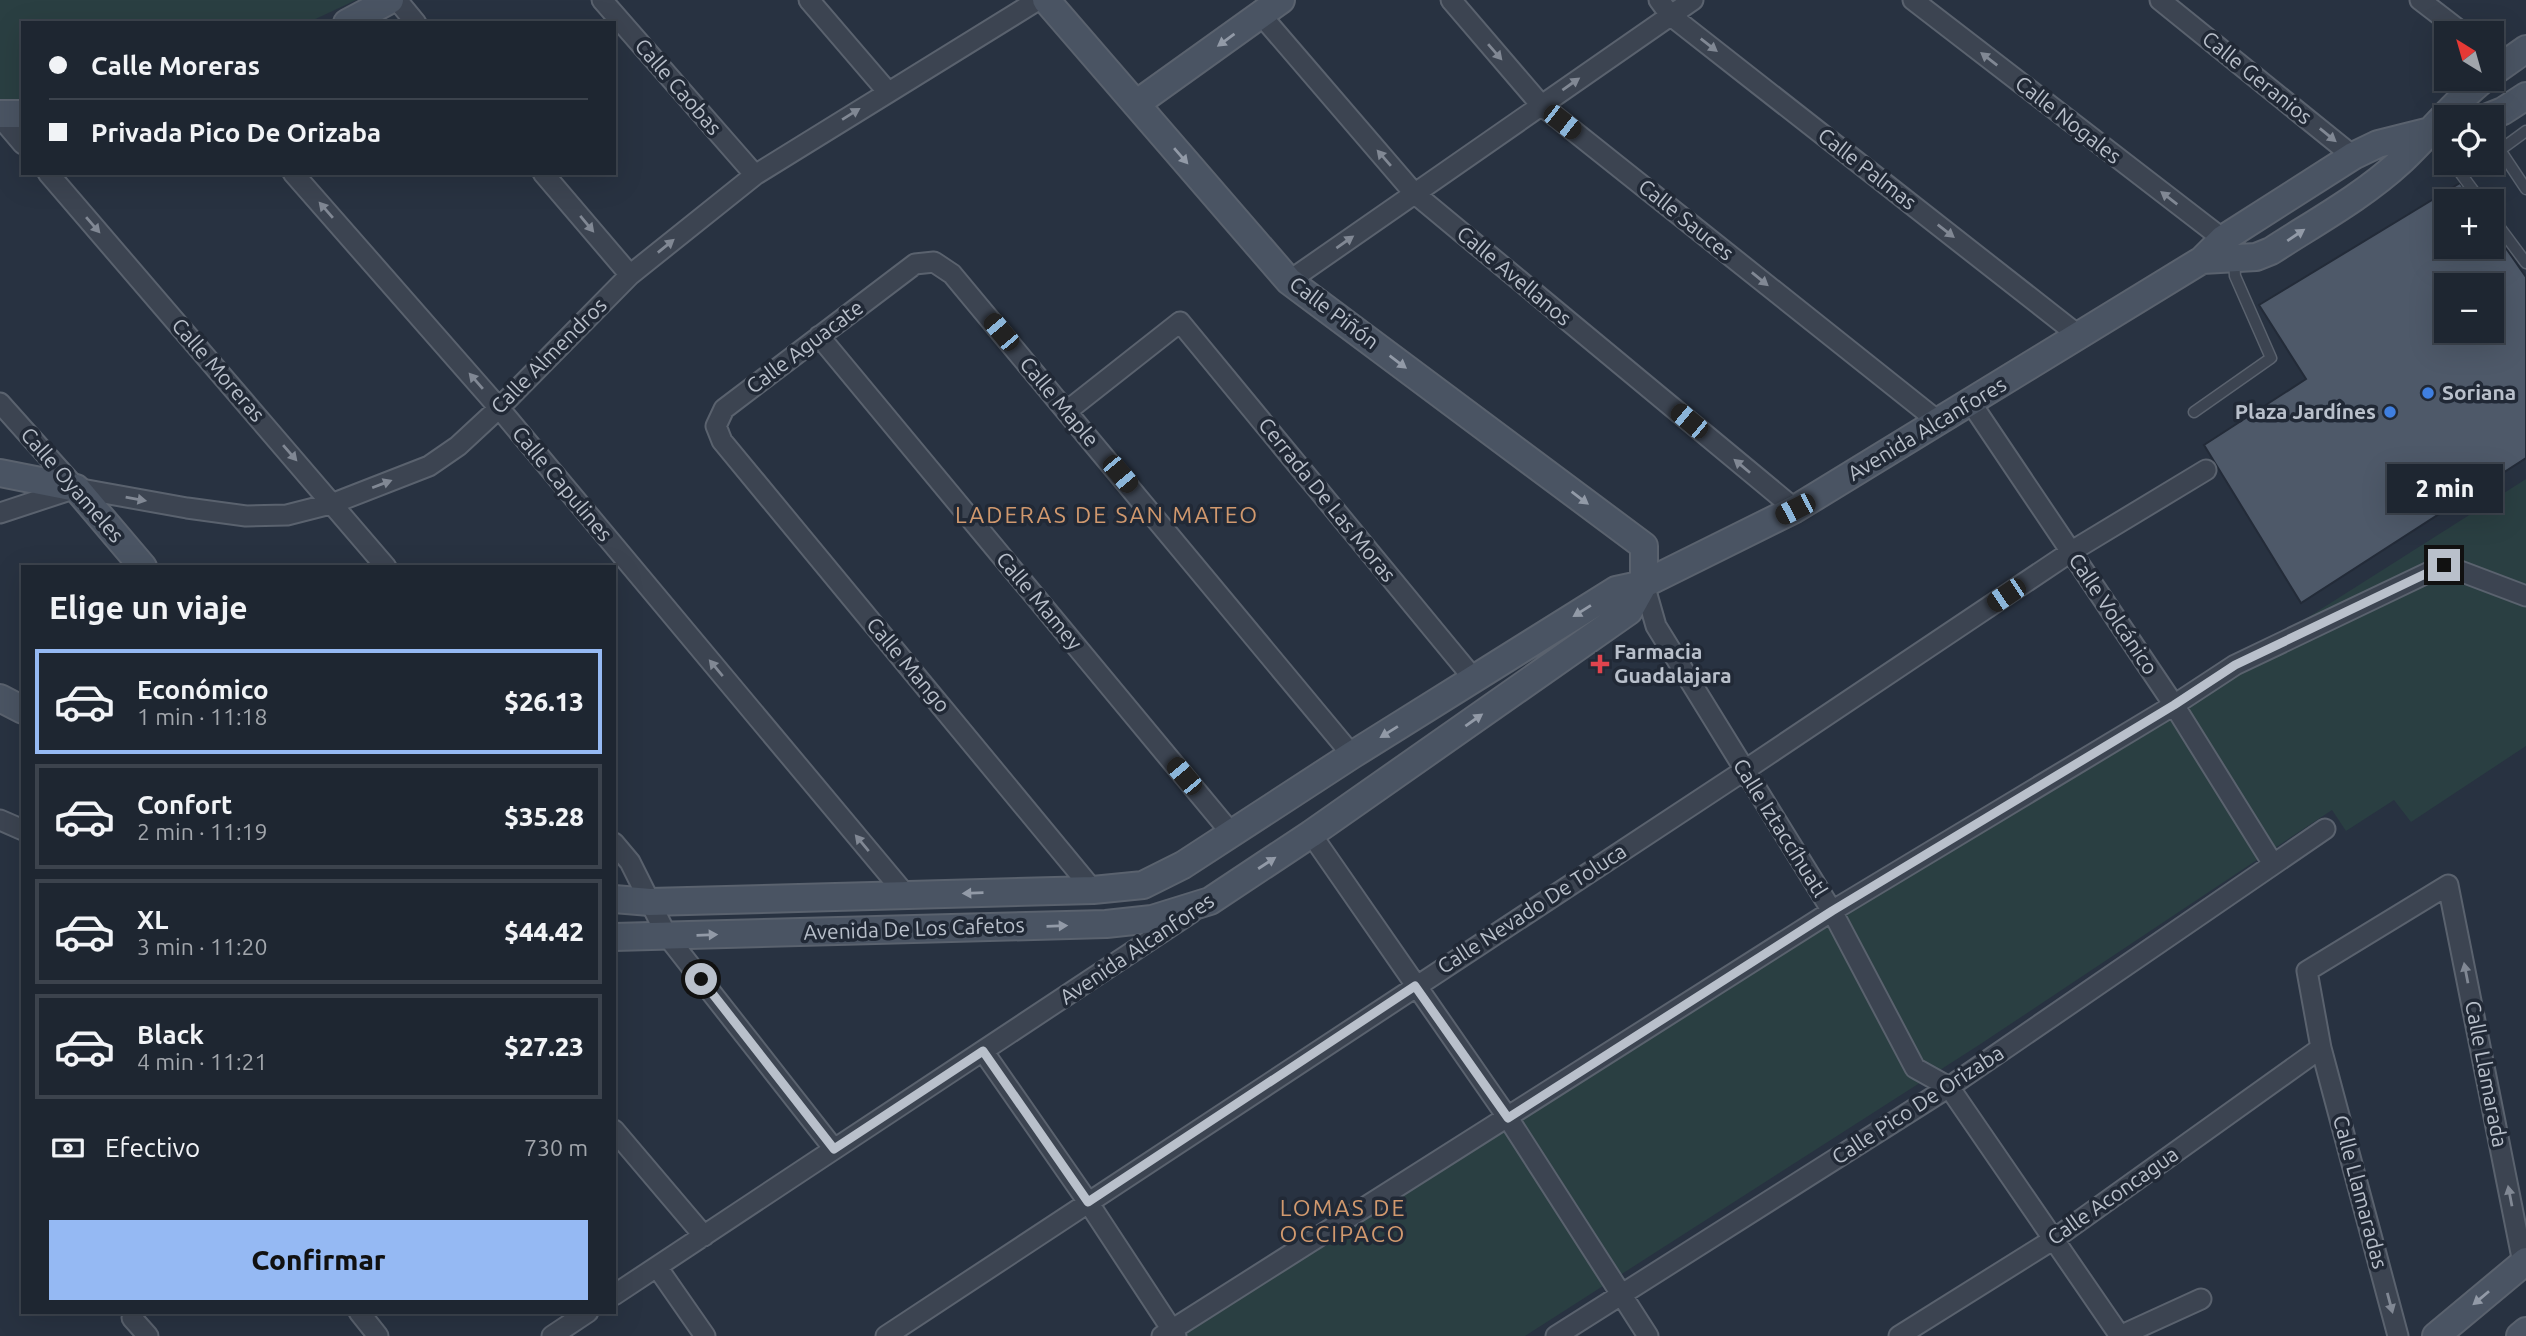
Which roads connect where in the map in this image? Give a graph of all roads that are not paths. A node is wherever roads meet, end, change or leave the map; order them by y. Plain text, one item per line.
1 (390, 0) edge
2 (397, 0) edge
3 (602, 0) edge
4 (809, 0) edge
5 (1038, 0) edge
6 (1046, 0) edge
7 (1451, 0) edge
8 (1693, 0) edge
9 (1913, 0) edge
10 (2160, 0) edge
11 (2420, 0) edge
12 (1664, 7) edge
13 (1271, 8) edge
14 (351, 21) edge
15 (414, 21) edge
16 (2447, 21) edge
17 (2526, 49) edge
18 (2504, 62) edge
19 (887, 91) junction
20 (2468, 91) edge
21 (2526, 96) edge
22 (1136, 104) junction
23 (1541, 105) junction
24 (2455, 105) edge
25 (2504, 110) edge
26 (21, 114) edge
27 (0, 116) edge
28 (2434, 130) edge
29 (2526, 131) edge
30 (2434, 133) edge
31 (21, 142) edge
32 (2353, 156) junction
33 (50, 175) edge
34 (295, 175) edge
35 (546, 175) edge
36 (755, 175) junction
37 (2526, 188) edge
38 (1414, 193) junction
39 (2504, 233) edge
40 (2229, 250) junction
41 (2526, 263) edge
42 (915, 264) joint
43 (630, 275) junction
44 (1289, 281) junction
45 (2078, 335) junction
46 (819, 336) junction
47 (0, 403) edge
48 (1971, 403) junction
49 (499, 408) junction
50 (1067, 411) junction
51 (2194, 412) dead end
52 (1939, 422) junction
53 (722, 441) joint
54 (2206, 470) dead end
55 (0, 473) edge
56 (76, 488) junction
57 (334, 503) junction
58 (1795, 509) junction
59 (0, 513) edge
60 (2072, 551) junction
61 (141, 565) edge
62 (384, 565) edge
63 (1644, 584) junction
64 (2526, 596) edge
65 (1474, 679) junction
66 (0, 698) edge
67 (2174, 705) junction
68 (21, 709) edge
69 (1352, 755) junction
70 (1745, 771) junction
71 (0, 820) edge
72 (21, 829) edge
73 (2325, 830) dead end
74 (1232, 834) junction
75 (1311, 834) junction
76 (616, 845) edge
77 (1183, 864) junction
78 (2273, 864) junction
79 (2448, 885) joint
80 (1093, 890) junction
81 (906, 895) junction
82 (616, 899) edge
83 (1210, 901) junction
84 (650, 902) junction
85 (1832, 911) junction
86 (667, 936) junction
87 (616, 937) edge
88 (1415, 986) junction
89 (2321, 1048) junction
90 (983, 1051) junction
91 (1949, 1087) junction
92 (1508, 1118) junction
93 (616, 1132) edge
94 (834, 1149) junction
95 (1088, 1202) junction
96 (704, 1236) junction
97 (2054, 1239) junction
98 (2525, 1262) edge
99 (657, 1267) junction
100 (616, 1294) edge
101 (1621, 1295) junction
102 (2201, 1299) dead end
103 (361, 1314) edge
104 (132, 1318) dead end
105 (566, 1318) edge
106 (2526, 1331) edge
107 (1170, 1334) edge
108 (148, 1336) edge
109 (378, 1336) edge
110 (552, 1336) edge
111 (705, 1336) edge
112 (886, 1336) edge
113 (1556, 1336) edge
114 (1648, 1336) edge
115 (1899, 1336) edge
116 (2120, 1336) edge
117 (2399, 1336) edge
118 (2436, 1336) edge
119 (2520, 1336) edge

1 - 14 street
2 - 15 street
3 - 36 street, Calle Caobas
4 - 19 street
5 - 19 street, Calle Almendros
6 - 22 street, Calle Piñón
7 -> 23 street, Calle Sauces
8 - 12 street
40 -> 9 street, Calle Nogales
10 -> 32 street, Calle Geranios
11 - 16 street
23 -> 12 street
12 -> 45 street, Calle Palmas
13 -> 22 street
38 -> 13 street, Calle Avellanos
17 - 18 street, Avenida Alcanfores
36 -> 19 street, Calle Almendros
20 - 24 street, Avenida Alcanfores
21 - 25 street
22 -> 44 street, Calle Piñón
23 - 38 street
23 -> 52 street, Calle Sauces
26 - 27 street
27 - 31 street
28 - 32 street
29 - 37 lane
40 -> 30 street, Avenida Alcanfores
32 - 40 street
33 -> 57 street, Calle Moreras
49 -> 34 street, Calle Capulines
35 -> 43 street
43 -> 36 street, Calle Almendros
44 -> 38 street
58 -> 38 street, Calle Avellanos
39 - 41 lane
40 - 45 street, Avenida Alcanfores
40 - 51 lane
42 - 46 street, Calle Aguacate
42 - 50 street, Calle Maple
43 - 49 street, Calle Almendros
44 -> 63 street, Calle Piñón
45 - 48 street, Avenida Alcanfores
46 - 53 street, Calle Aguacate
46 - 74 street, Calle Mamey
47 - 56 street, Calle Oyameles
48 - 52 street, Avenida Alcanfores
48 - 60 street, Calle Volcánico
57 -> 49 street, Calle Almendros
81 -> 49 street, Calle Capulines
50 - 65 street, Cerrada De Las Moras
50 - 69 street, Calle Maple
52 - 58 street, Avenida Alcanfores
53 - 80 street, Calle Mango
54 - 60 street, Calle Nevado De Toluca
55 - 56 street
56 -> 57 street, Calle Almendros
56 - 59 street, Calle Almendros
56 - 61 street, Calle Oyameles
57 - 62 street, Calle Moreras
58 - 63 street, Avenida Alcanfores
60 - 67 street, Calle Volcánico
60 - 70 street, Calle Nevado De Toluca
63 -> 65 street, Avenida Alcanfores
63 - 70 street, Calle Iztaccíhuatl
75 -> 63 street, Avenida Alcanfores
64 - 67 street
65 -> 69 street, Avenida Alcanfores
66 - 68 street
67 - 78 street, Calle Volcánico
67 - 85 street
69 - 74 street, Avenida Alcanfores
70 - 85 street, Calle Iztaccíhuatl
70 - 88 street, Calle Nevado De Toluca
71 - 72 street
73 - 78 street, Calle Pico De Orizaba
74 - 77 street, Avenida Alcanfores
83 -> 75 street, Avenida Alcanfores
75 - 88 street
76 - 84 street
77 - 80 street, Avenida De Los Cafetos
77 - 83 street
78 - 91 street, Calle Pico De Orizaba
79 - 89 street, Calle Llamaradas
98 -> 79 street, Calle Llamarada
80 -> 81 street, Avenida De Los Cafetos
81 - 84 street, Avenida De Los Cafetos
82 - 84 street, Avenida De Los Cafetos
86 -> 83 street, Avenida De Los Cafetos
83 - 90 street, Avenida Alcanfores
84 - 86 street
85 - 91 street, Calle Iztaccíhuatl
85 - 92 street
86 - 87 street, Avenida De Los Cafetos
86 - 94 street
88 - 92 street
88 - 95 street, Calle Nevado De Toluca
89 - 97 street, Calle Aconcagua
89 -> 117 street, Calle Llamaradas
90 - 94 street, Avenida Alcanfores
90 - 95 street
91 - 97 street, Calle Iztaccíhuatl
91 - 101 street, Calle Pico De Orizaba
92 - 101 street
92 - 107 street
93 - 96 street
94 - 96 street, Avenida Alcanfores
95 - 107 street
95 - 112 street, Calle Nevado De Toluca
96 - 99 street, Avenida Alcanfores
97 - 115 street, Calle Aconcagua
97 - 116 street, Calle Iztaccíhuatl
98 -> 118 street
99 - 100 street, Avenida Alcanfores
99 - 111 street
101 - 113 street, Calle Pico De Orizaba
101 - 114 street
102 - 116 street
103 - 109 street
104 - 108 street
105 - 110 street
106 - 119 street

